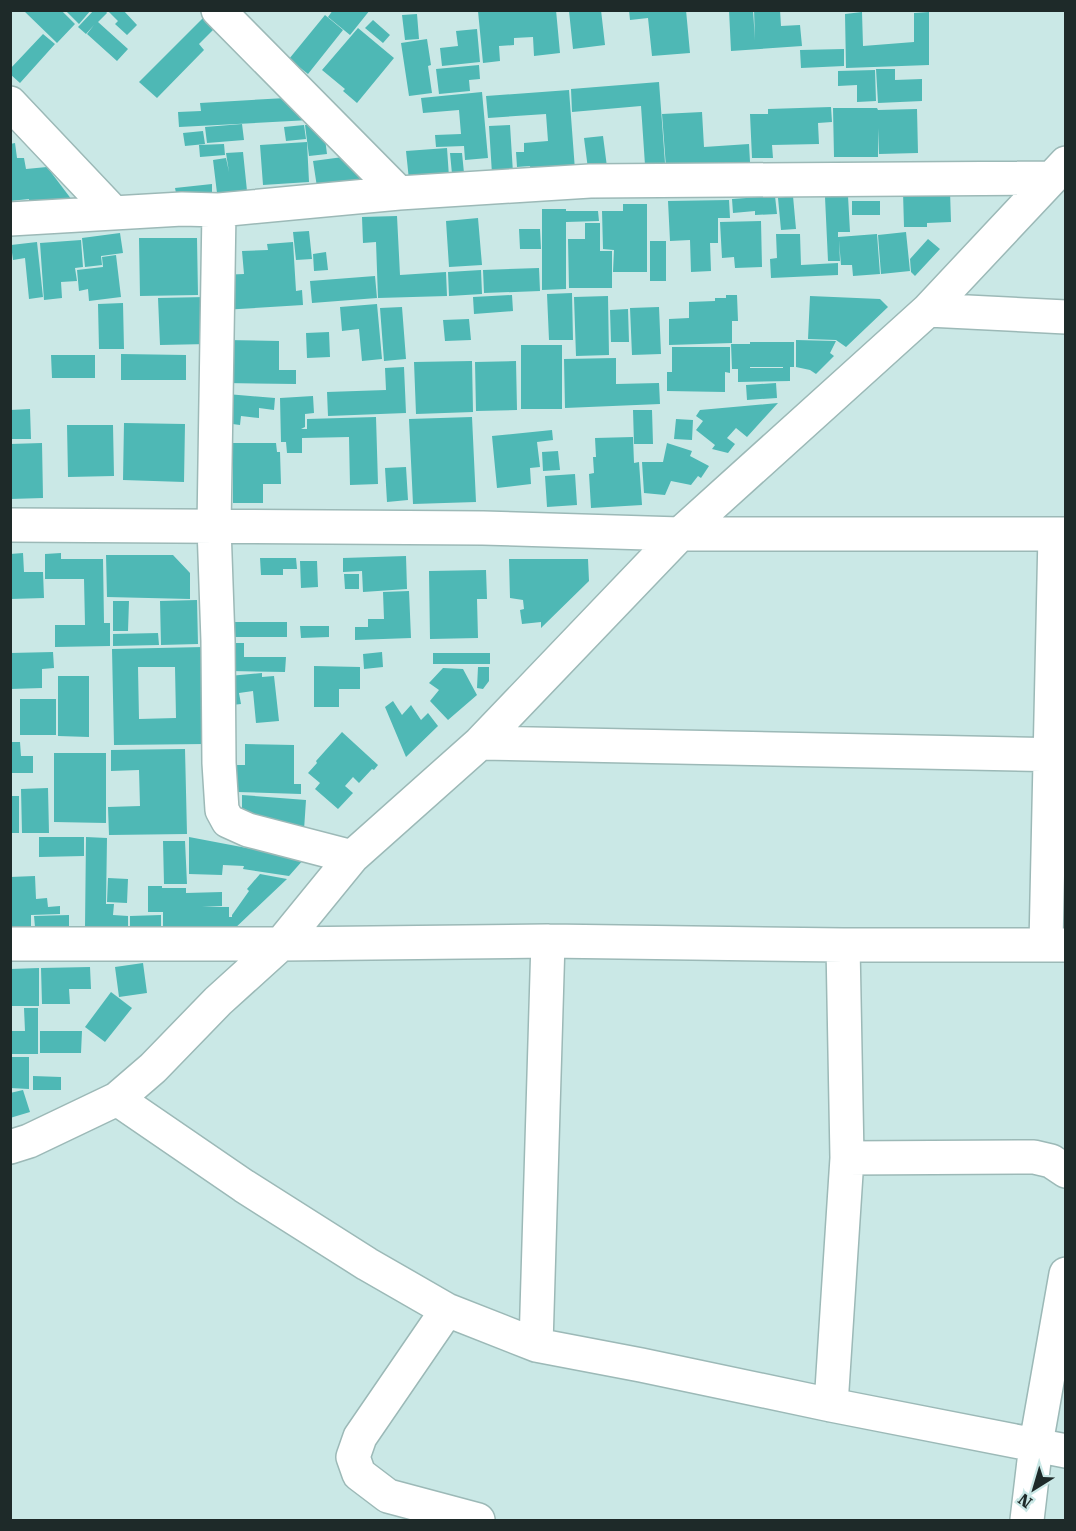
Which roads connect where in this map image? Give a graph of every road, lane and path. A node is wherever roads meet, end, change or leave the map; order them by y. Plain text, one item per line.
1 (218, 10) edge
2 (10, 103) edge
3 (1058, 171) edge
4 (399, 193) junction
5 (219, 210) junction
6 (114, 213) junction
7 (10, 219) edge
8 (928, 310) junction
9 (1065, 317) edge
10 (10, 525) edge
11 (214, 527) junction
12 (680, 534) junction
13 (1060, 534) edge
14 (480, 743) junction
15 (1057, 755) edge
16 (352, 857) junction
17 (548, 941) junction
18 (10, 944) edge
19 (280, 944) junction
20 (1056, 944) edge
21 (843, 945) junction
22 (117, 1099) junction
23 (10, 1147) edge
24 (847, 1158) junction
25 (1065, 1171) edge
26 (1065, 1274) edge
27 (447, 1310) junction
28 (536, 1345) junction
29 (831, 1405) junction
30 (1051, 1448) edge
31 (478, 1521) edge
32 (1027, 1521) edge

1 - 4 street
2 - 6 street
3 - 4 street
3 - 8 street
4 - 5 street
5 - 6 street
5 - 11 street
6 - 7 street
8 - 9 street
8 - 12 street
10 - 11 street
11 - 12 street
11 - 16 street
12 - 13 street
12 - 14 street
13 - 15 street
14 - 15 street
14 - 16 street
15 - 20 street
16 - 19 street
17 - 19 street
17 - 21 street
17 - 28 street
18 - 19 street
19 - 22 street
20 - 21 street
21 - 24 street
22 - 23 street
22 - 27 street
24 - 25 street
24 - 29 street
26 - 30 street
27 - 28 street
27 - 31 street
28 - 29 street
29 - 30 street
30 - 32 street

